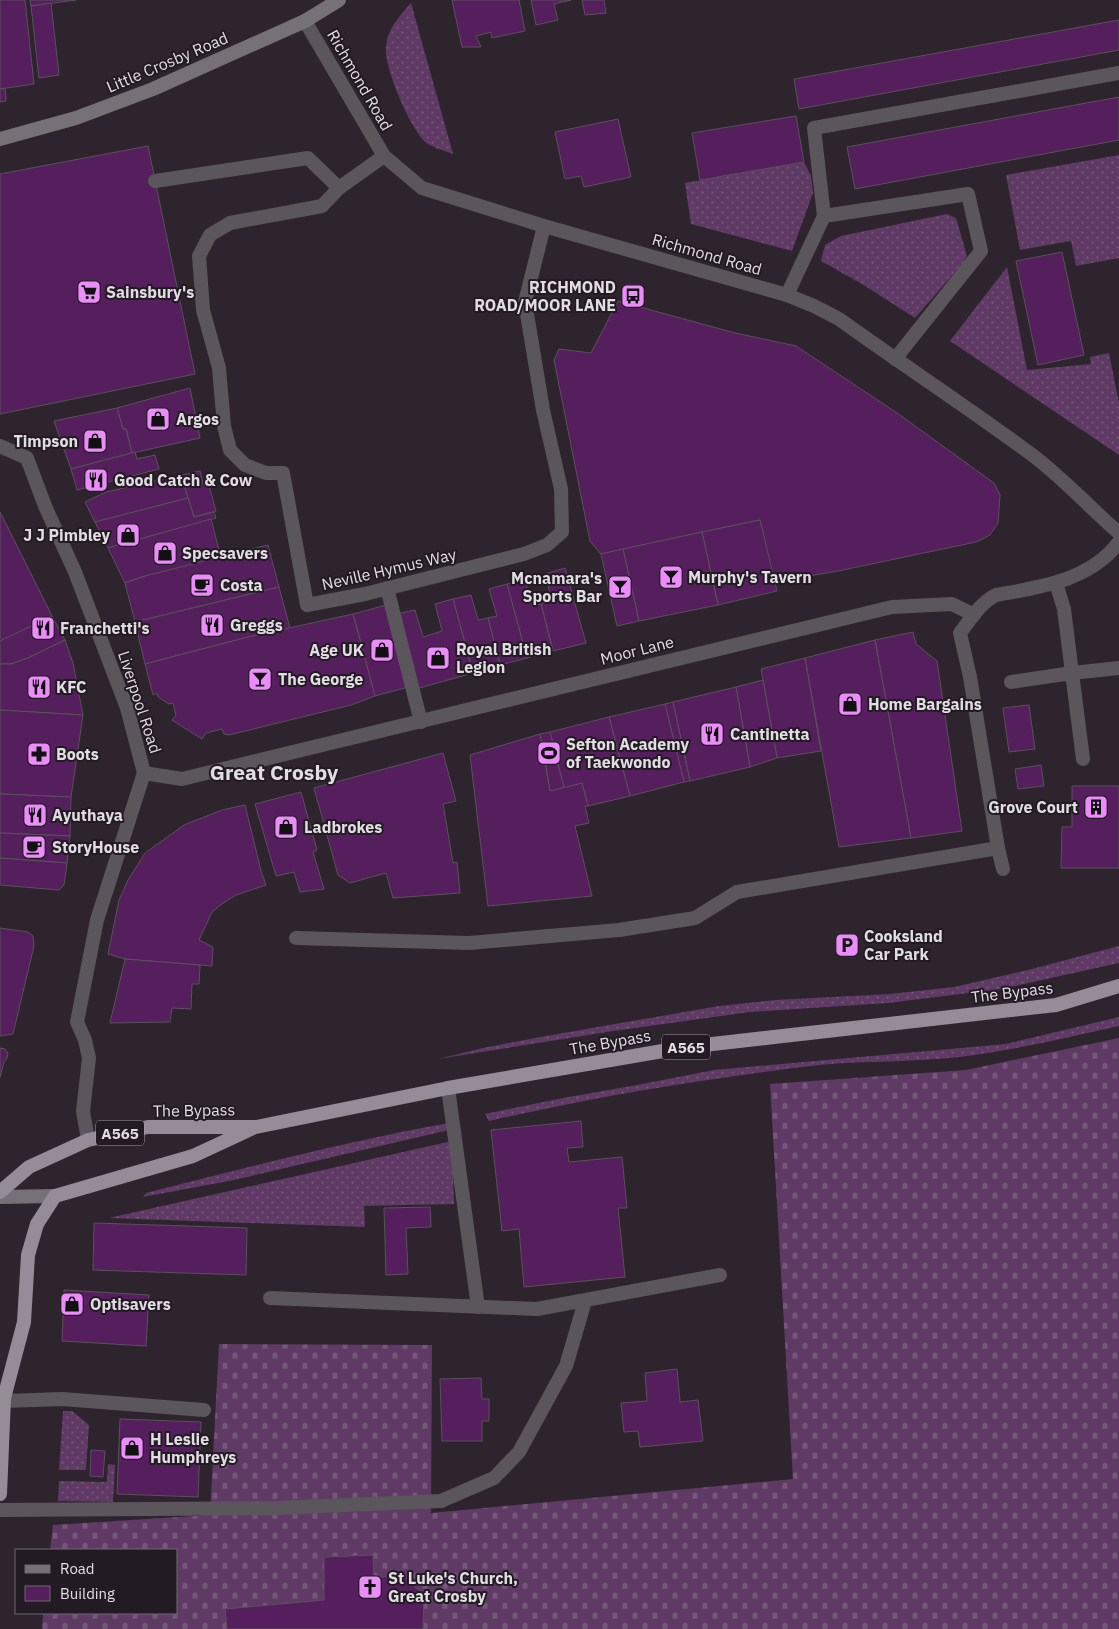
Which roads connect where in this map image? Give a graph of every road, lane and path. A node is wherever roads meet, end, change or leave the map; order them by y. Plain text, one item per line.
1 (339, 0) edge
2 (305, 21) junction
3 (1119, 73) edge
4 (0, 139) edge
5 (384, 156) junction
6 (155, 181) dead end
7 (339, 188) junction
8 (824, 216) junction
9 (544, 226) junction
10 (787, 296) junction
11 (895, 359) junction
12 (0, 446) edge
13 (1119, 533) edge
14 (1119, 542) edge
15 (1056, 583) junction
16 (387, 588) junction
17 (974, 615) junction
18 (1119, 668) edge
19 (1072, 673) junction
20 (1011, 682) dead end
21 (421, 722) junction
22 (1083, 760) dead end
23 (144, 773) junction
24 (998, 848) junction
25 (1003, 869) dead end
26 (296, 938) dead end
27 (1119, 986) edge
28 (448, 1088) junction
29 (256, 1127) junction
30 (88, 1140) junction
31 (0, 1192) edge
32 (56, 1196) junction
33 (0, 1197) edge
34 (720, 1275) dead end
35 (270, 1298) dead end
36 (585, 1301) junction
37 (478, 1308) junction
38 (3, 1395) edge
39 (204, 1410) dead end
40 (1, 1443) edge
41 (0, 1494) edge
42 (0, 1510) edge

1 - 2 main road, Little Crosby Road
2 - 4 main road, Little Crosby Road
2 - 5 street, Richmond Road
3 - 8 street
5 - 7 street, Neville Hymus Way
5 - 9 street, Richmond Road
6 - 7 street
7 - 16 street, Neville Hymus Way
8 - 10 street
8 - 11 street
9 - 10 street, Richmond Road
9 - 16 street, Neville Hymus Way
10 - 11 street, Richmond Road
11 - 13 street, Richmond Road
12 - 23 street, Liverpool Road
14 - 15 street
15 - 17 street
15 - 19 street
16 - 21 street
17 - 21 street, Moor Lane
17 - 24 street
18 - 19 street
19 - 20 street
19 - 22 street
21 - 23 street, Moor Lane
23 - 30 street, Liverpool Road
24 - 25 street
24 - 26 street
27 - 28 highway, The Bypass / A565
28 - 29 highway, The Bypass / A565
28 - 37 street
29 - 30 highway, The Bypass / A565
29 - 32 highway, The Bypass / A565
30 - 31 highway, The Bypass / A565
32 - 33 main road
32 - 38 highway
34 - 36 street
35 - 37 street
36 - 37 street
36 - 42 street
38 - 39 street
38 - 40 highway
40 - 41 highway

